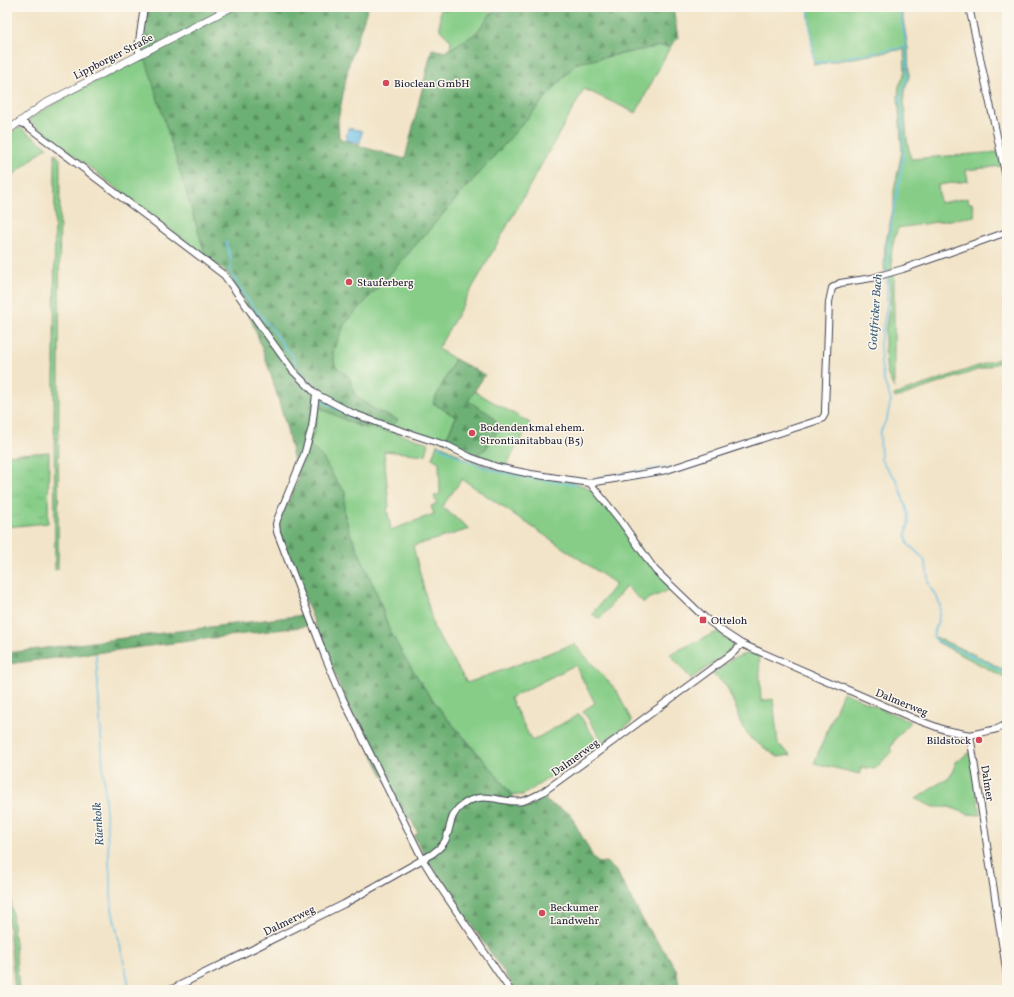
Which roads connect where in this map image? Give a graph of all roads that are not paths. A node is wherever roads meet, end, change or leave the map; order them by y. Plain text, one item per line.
1 (144, 7) edge
2 (232, 7) edge
3 (969, 7) edge
4 (140, 55) junction
5 (19, 122) junction
6 (7, 131) edge
7 (1007, 182) edge
8 (1007, 232) edge
9 (316, 394) junction
10 (590, 483) junction
11 (742, 644) junction
12 (1007, 724) edge
13 (970, 735) junction
14 (422, 860) junction
15 (1007, 975) edge
16 (170, 990) edge
17 (510, 990) edge

1 - 4 street
2 - 4 street, Lippborger Straße
3 - 7 street
4 - 5 street, Lippborger Straße
5 - 6 street, Lippborger Straße
5 - 9 street
8 - 10 street
9 - 10 street
9 - 14 street
10 - 11 street
11 - 13 street, Dalmerweg
11 - 14 street, Dalmerweg
12 - 13 street, Dalmerweg
13 - 15 street, Dalmer
14 - 16 street, Dalmerweg
14 - 17 street

